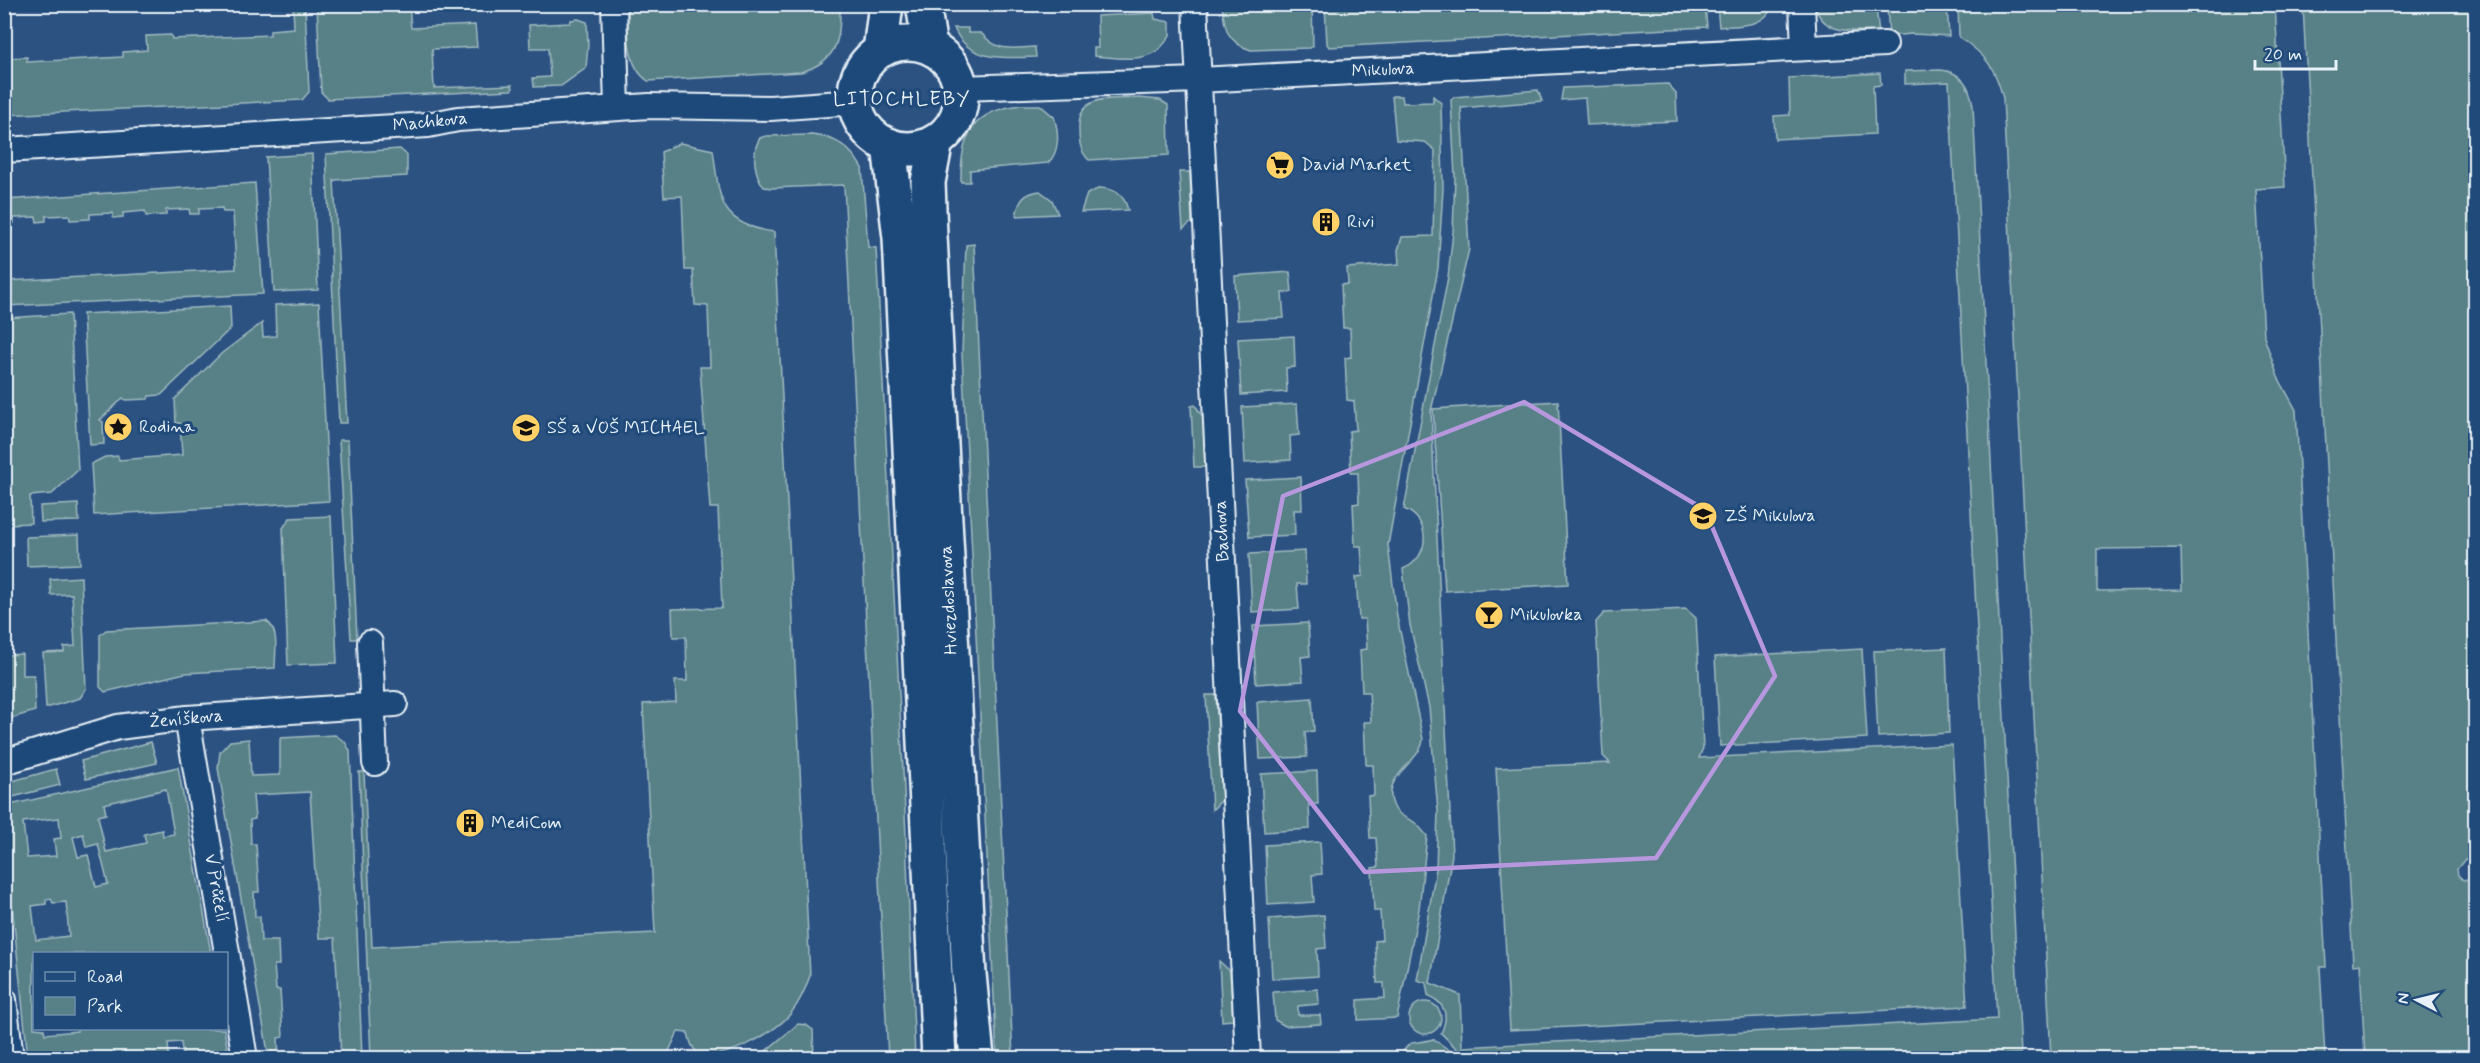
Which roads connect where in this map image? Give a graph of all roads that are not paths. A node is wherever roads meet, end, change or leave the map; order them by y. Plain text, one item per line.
1 (614, 4) edge
2 (886, 4) edge
3 (923, 4) edge
4 (1195, 4) edge
5 (1802, 4) edge
6 (1885, 44) dead end
7 (930, 47) junction
8 (1804, 48) junction
9 (880, 51) junction
10 (1199, 80) junction
11 (961, 88) junction
12 (856, 102) junction
13 (617, 108) junction
14 (936, 141) junction
15 (889, 145) junction
16 (4, 150) edge
17 (370, 643) dead end
18 (384, 705) junction
19 (187, 718) junction
20 (4, 762) edge
21 (375, 763) dead end
22 (227, 952) edge
23 (228, 959) edge
24 (4, 1000) edge
25 (11, 1059) edge
26 (245, 1059) edge
27 (939, 1059) edge
28 (977, 1059) edge
29 (1248, 1059) edge

1 - 13 street
2 - 9 street
3 - 7 street
4 - 10 street, Bachova
5 - 8 street
6 - 8 street, Mikulova
7 - 9 street
7 - 11 street
8 - 10 street, Mikulova
9 - 12 street
10 - 11 street, Mikulova
10 - 29 street, Bachova
11 - 14 street
12 - 13 street, Machkova
12 - 15 street
13 - 16 street, Machkova
14 - 15 street
14 - 28 street, Hviezdoslavova
15 - 27 street, Hviezdoslavova
17 - 18 street
18 - 19 street, Ženíškova
18 - 21 street
19 - 20 street, Ženíškova
19 - 22 street, V Průčelí
23 - 26 street, V Průčelí
24 - 25 street

